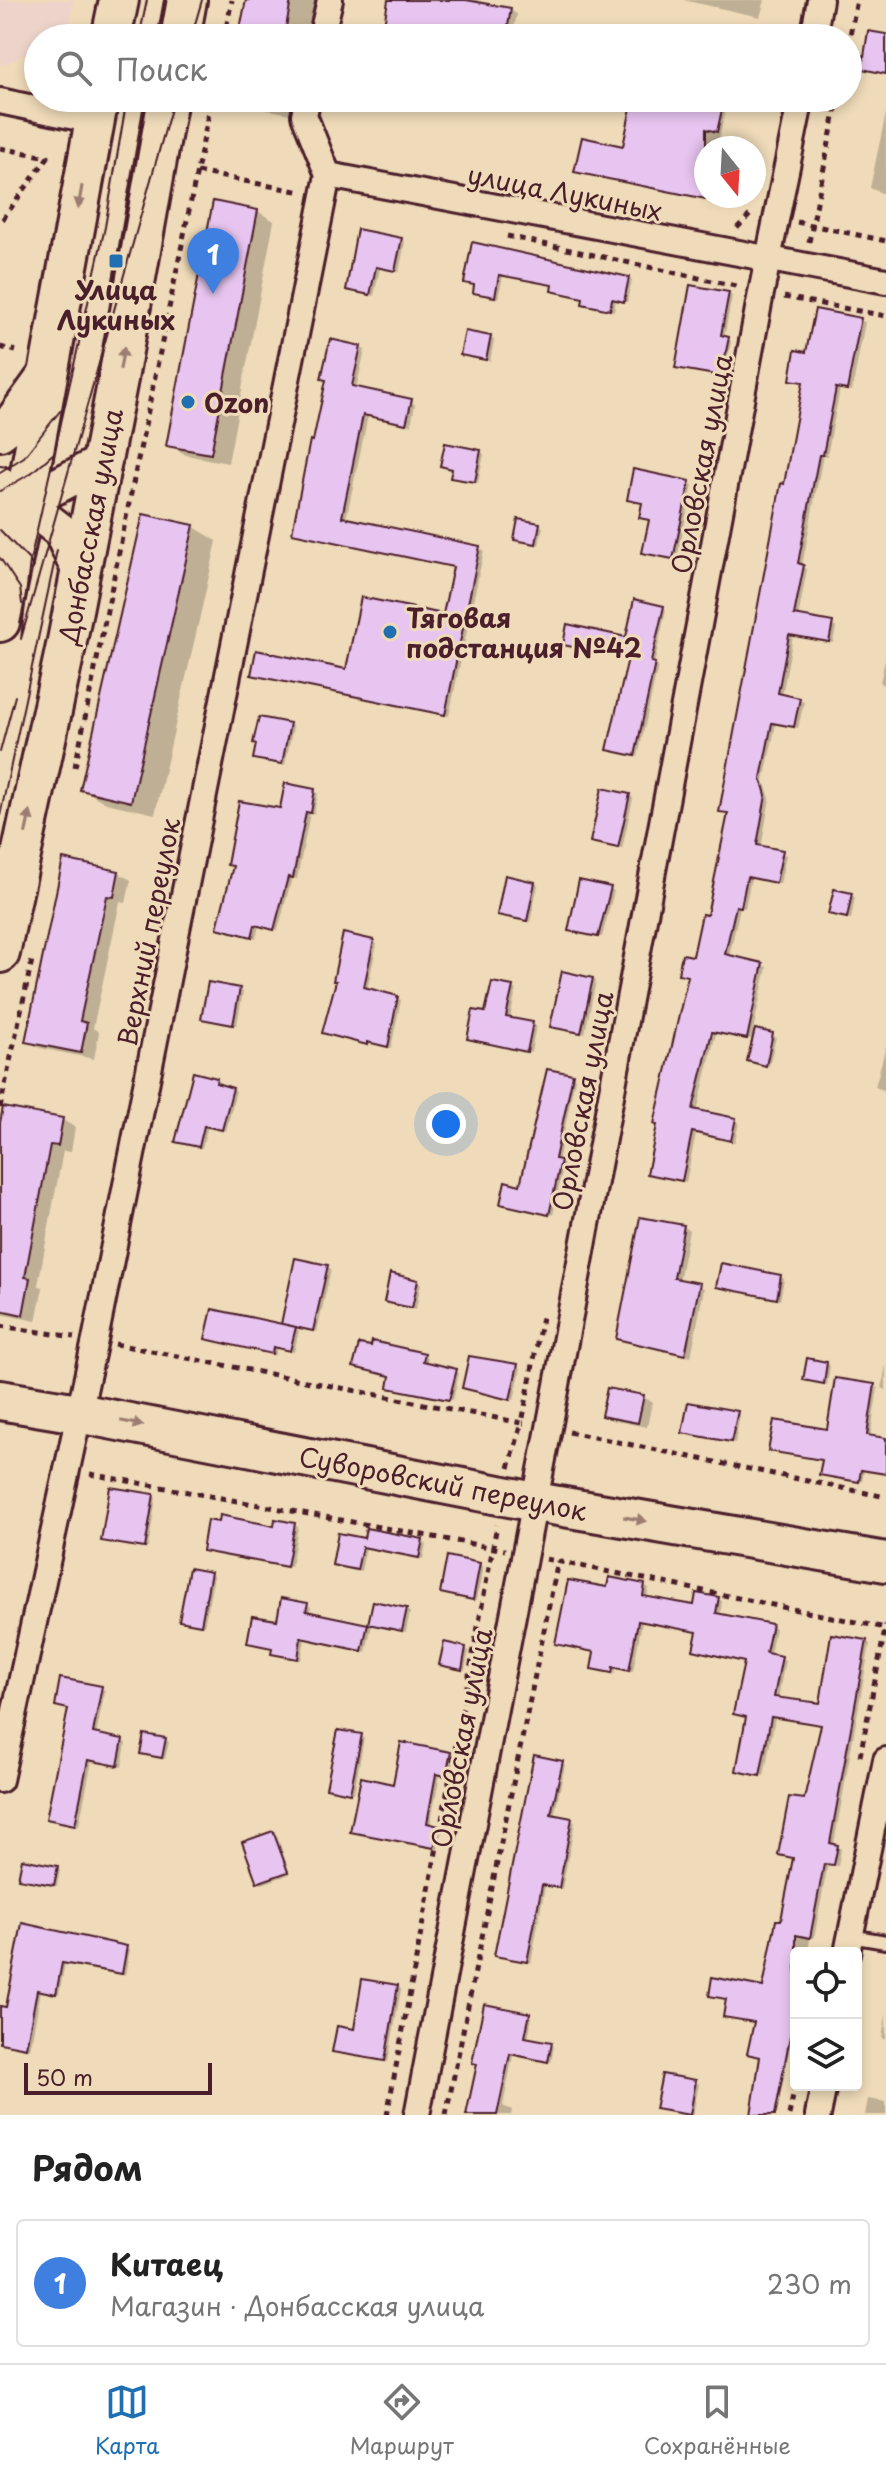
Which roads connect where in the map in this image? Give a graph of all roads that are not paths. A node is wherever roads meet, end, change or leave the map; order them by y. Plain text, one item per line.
1 (119, 0) edge
2 (187, 0) edge
3 (330, 0) edge
4 (820, 0) edge
5 (114, 24) edge
6 (183, 24) edge
7 (324, 24) edge
8 (816, 24) edge
9 (0, 101) edge
10 (24, 103) edge
11 (95, 112) edge
12 (165, 112) edge
13 (305, 112) edge
14 (798, 112) edge
15 (326, 186) junction
16 (769, 259) junction
17 (886, 281) edge
18 (47, 373) junction
19 (0, 433) edge
20 (102, 462) junction
21 (8, 501) edge
22 (80, 572) junction
23 (1, 605) edge
24 (0, 953) edge
25 (0, 1400) edge
26 (78, 1413) junction
27 (535, 1502) junction
28 (886, 1562) edge
29 (886, 1760) edge
30 (0, 1780) edge
31 (886, 1942) edge
32 (849, 1945) edge
33 (823, 2091) edge
34 (417, 2115) edge
35 (818, 2115) edge

1 - 5 main road
2 - 6 main road
3 - 7 street
4 - 8 street
9 - 10 street
11 -> 18 main road
20 -> 12 main road, Донбасская улица
13 - 15 street
14 - 16 street, Орловская улица
15 - 16 street, улица Лукиных
15 - 26 street, Верхний переулок
16 - 17 street, улица Лукиных
16 - 27 street, Орловская улица
18 - 19 main road
18 - 21 main road
20 - 21 main road
20 - 22 main road, Донбасская улица
21 - 22 main road
21 - 23 main road
24 -> 22 main road, Донбасская улица
25 - 26 main road, Суворовский переулок
26 -> 27 main road, Суворовский переулок
26 - 30 street, Верхний переулок
27 -> 28 main road, Суворовский переулок
27 - 34 street, Орловская улица
29 - 32 street
31 - 32 lane
33 - 35 street

